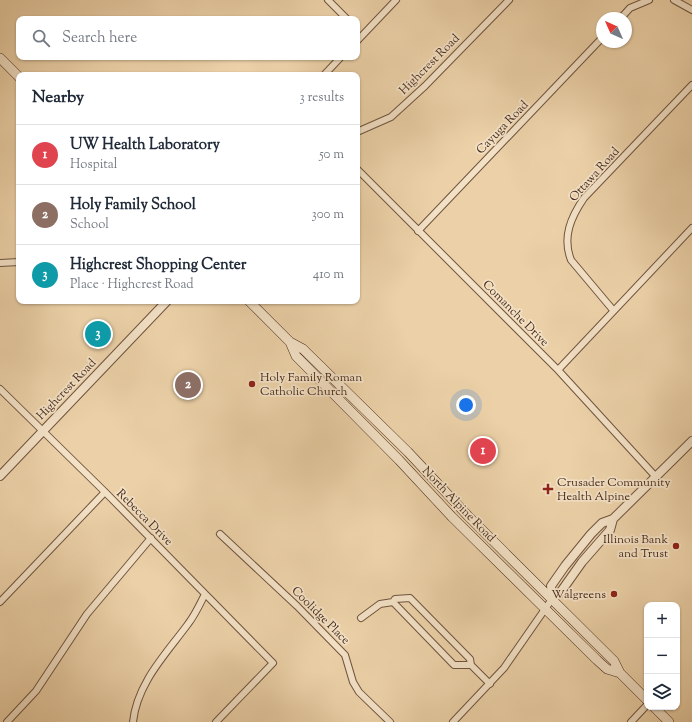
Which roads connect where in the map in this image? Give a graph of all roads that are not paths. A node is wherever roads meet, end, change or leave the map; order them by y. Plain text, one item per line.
1 (328, 0) edge
2 (396, 0) edge
3 (509, 0) edge
4 (649, 0) edge
5 (674, 0) edge
6 (692, 10) edge
7 (626, 12) edge
8 (344, 16) edge
9 (360, 33) edge
10 (362, 35) junction
11 (360, 37) edge
12 (596, 44) edge
13 (0, 58) edge
14 (339, 60) edge
15 (327, 72) edge
16 (16, 74) edge
17 (692, 85) edge
18 (360, 131) edge
19 (360, 172) edge
20 (692, 228) edge
21 (418, 231) junction
22 (16, 262) edge
23 (0, 264) edge
24 (164, 304) edge
25 (252, 304) edge
26 (613, 310) junction
27 (290, 342) junction
28 (558, 370) junction
29 (0, 389) edge
30 (43, 431) junction
31 (692, 441) edge
32 (0, 476) edge
33 (656, 477) junction
34 (105, 492) junction
35 (220, 534) dead end
36 (151, 538) junction
37 (205, 594) junction
38 (552, 599) junction
39 (0, 602) edge
40 (393, 602) junction
41 (545, 609) junction
42 (361, 618) dead end
43 (471, 665) junction
44 (620, 673) junction
45 (490, 684) junction
46 (644, 697) edge
47 (644, 708) edge
48 (657, 710) edge
49 (7, 722) edge
50 (133, 722) edge
51 (216, 722) edge
52 (390, 722) edge
53 (453, 722) edge
54 (631, 722) edge
55 (669, 722) edge

1 - 8 street
2 - 10 street
3 - 18 street, Highcrest Road
4 - 7 street
5 - 6 street
9 - 10 street
10 - 11 street
12 - 21 street, Cayuga Road
13 - 16 main road
14 - 15 street
17 - 26 street, Ottawa Road
19 - 21 street, Comanche Drive
20 - 26 street
21 - 28 street, Comanche Drive
22 - 23 street
24 - 30 street, Highcrest Road
25 - 27 main road, North Alpine Road
26 - 28 street
27 - 38 main road, North Alpine Road
27 - 41 main road, North Alpine Road
28 - 33 street, Comanche Drive
29 - 30 street, Rebecca Drive
30 - 32 street, Highcrest Road
30 - 34 street, Rebecca Drive
31 - 33 street
33 - 38 street
34 - 36 street, Rebecca Drive
34 - 39 street
35 - 52 street, Coolidge Place
36 - 37 street, Rebecca Drive
36 - 49 street
37 - 50 street
37 - 51 street, Rebecca Drive
38 - 41 street
38 - 44 main road, North Alpine Road
40 - 42 street
40 - 43 street
40 - 43 street
41 - 44 main road, North Alpine Road
41 - 45 street
43 - 45 street
44 - 46 main road, North Alpine Road
45 - 53 street
47 - 54 street
48 - 55 main road

